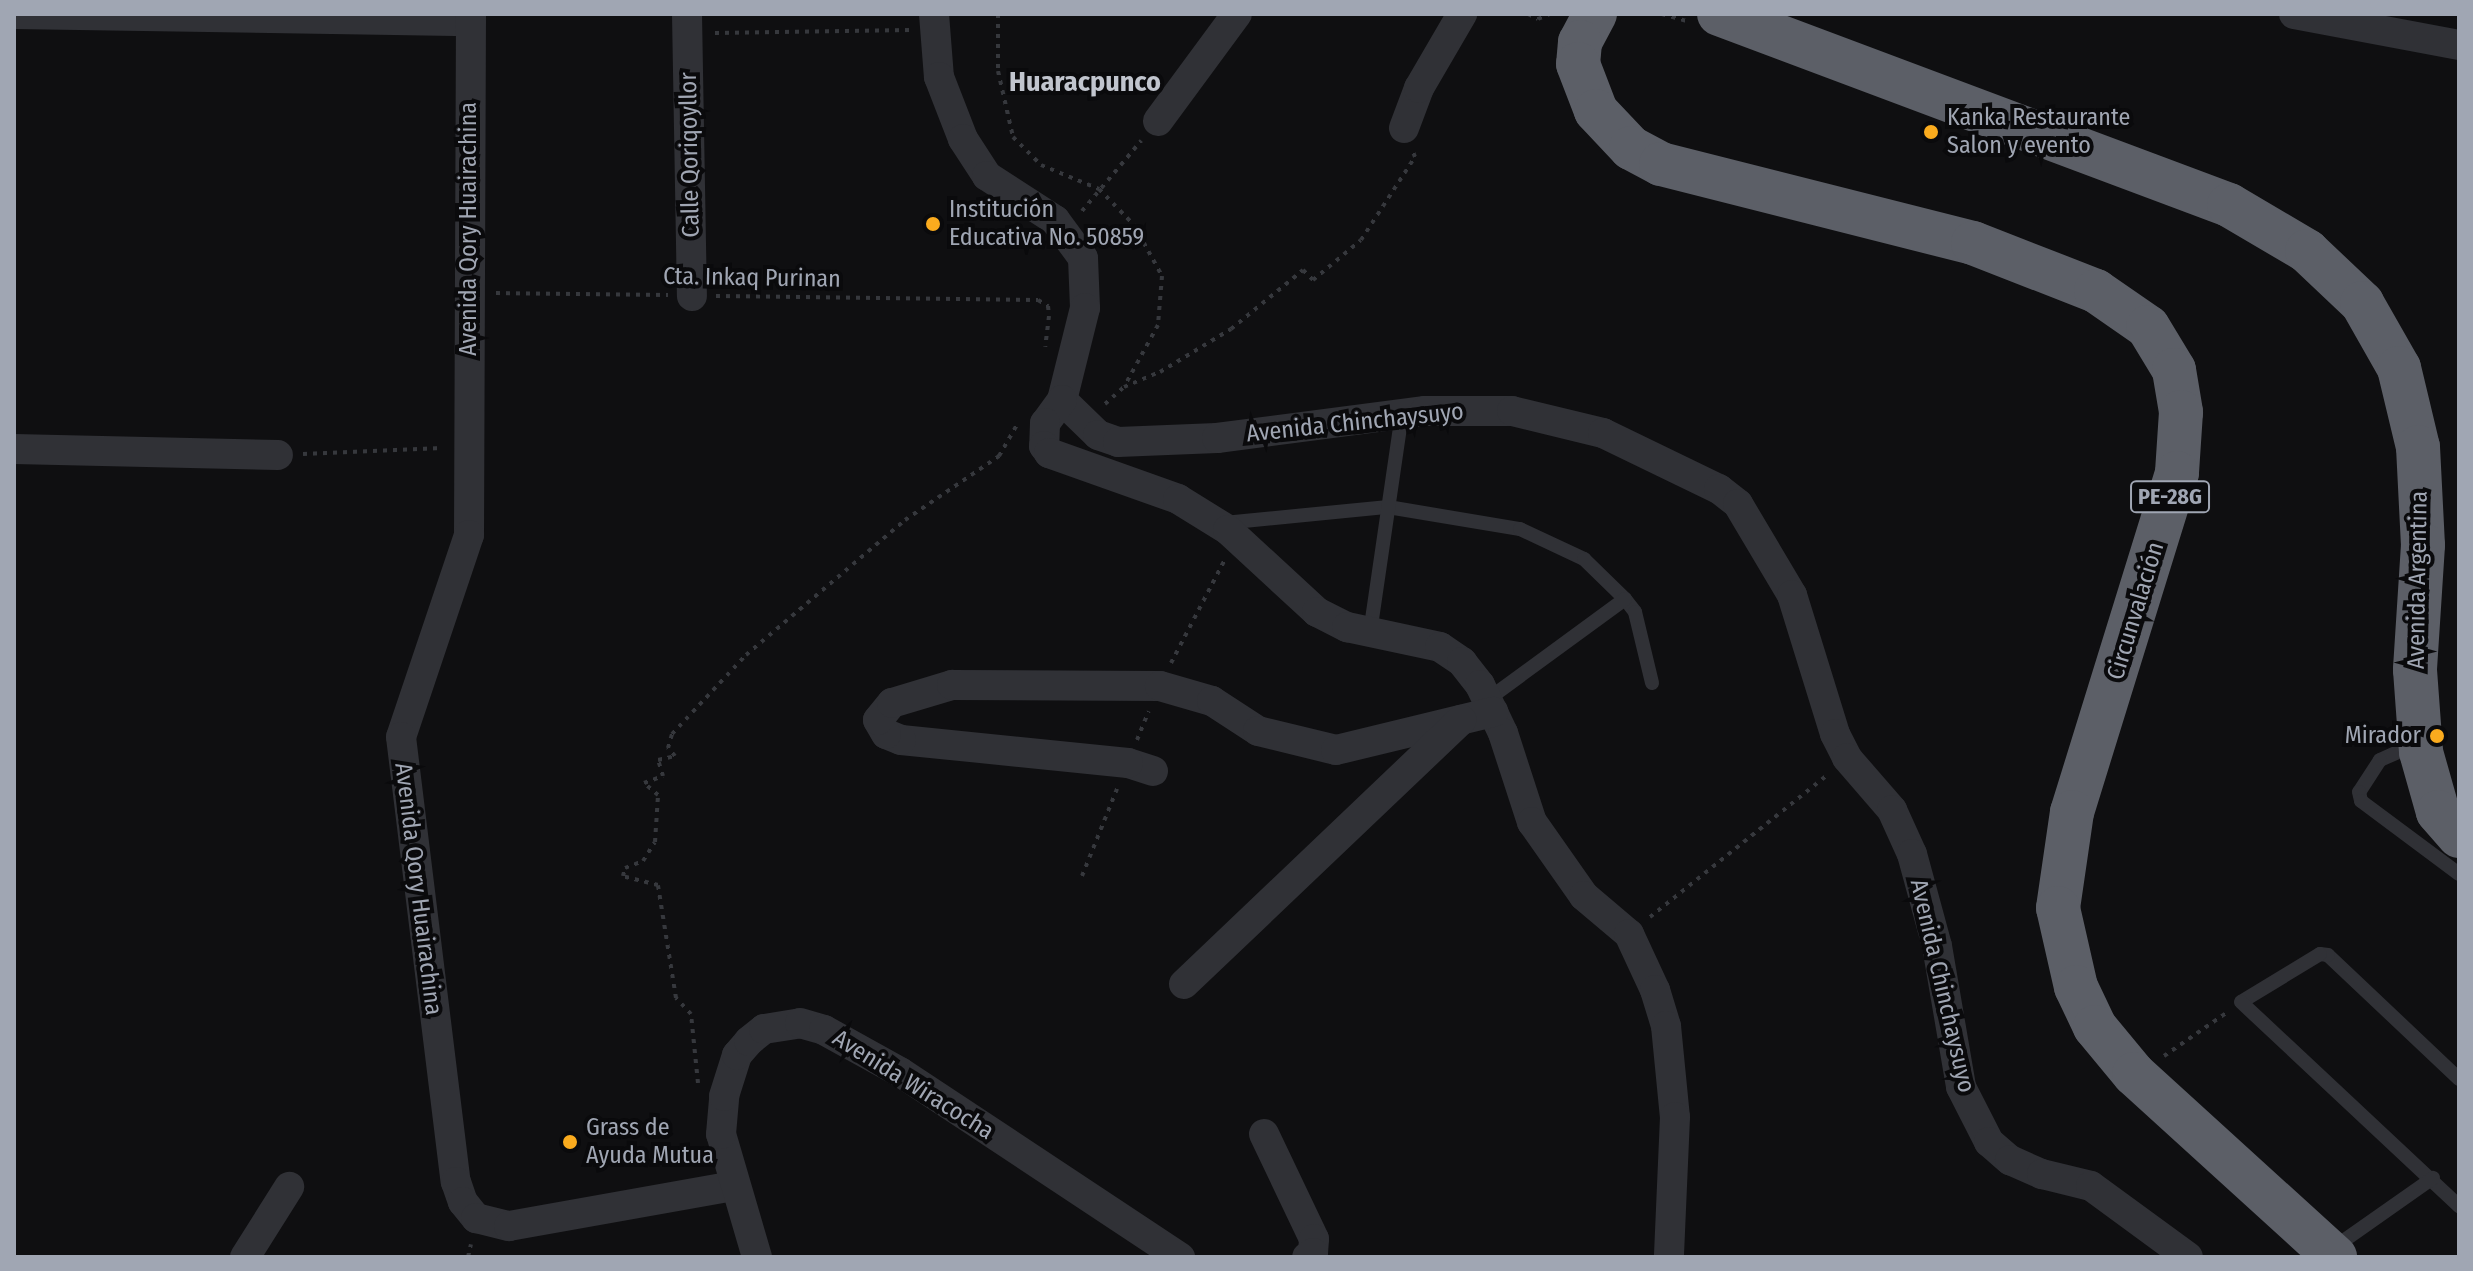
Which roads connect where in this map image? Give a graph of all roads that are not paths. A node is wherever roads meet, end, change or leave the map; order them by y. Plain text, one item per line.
1 (14, 14) edge
2 (1237, 14) edge
3 (1462, 14) edge
4 (1595, 14) edge
5 (2294, 14) edge
6 (1726, 16) edge
7 (471, 17) edge
8 (936, 19) edge
9 (687, 24) edge
10 (2459, 45) edge
11 (1158, 121) road end
12 (1404, 128) road end
13 (692, 296) road end
14 (1055, 407) junction
15 (1402, 414) junction
16 (14, 449) edge
17 (278, 455) road end
18 (1388, 507) junction
19 (1219, 524) junction
20 (1625, 599) junction
21 (1370, 634) junction
22 (1652, 683) dead end
23 (1490, 706) junction
24 (1461, 720) junction
25 (2421, 752) junction
26 (1153, 771) dead end
27 (2459, 836) edge
28 (2459, 874) edge
29 (1184, 984) dead end
30 (2459, 1079) edge
31 (1264, 1134) dead end
32 (2433, 1178) junction
33 (733, 1186) junction
34 (289, 1187) dead end
35 (2459, 1206) edge
36 (2337, 1251) edge
37 (245, 1257) edge
38 (757, 1257) edge
39 (1180, 1257) edge
40 (1307, 1257) edge
41 (1669, 1257) edge
42 (2188, 1257) edge

1 - 7 street
2 - 11 street
3 - 12 street
4 - 36 highway, Circunvalación / PE-28G
5 - 10 street
6 - 25 highway, Avenida Argentina
7 - 33 street, Avenida Qory Huairachina
8 - 14 street
9 - 13 street, Calle Qoriqoyllor
14 - 15 street, Avenida Chinchaysuyo
14 - 19 street
15 - 18 lane
15 - 42 street, Avenida Chinchaysuyo
16 - 17 street
18 - 19 lane
18 - 20 lane
18 - 21 lane
19 - 21 street
20 - 22 lane
20 - 23 lane
21 - 23 street
23 - 24 street
23 - 41 street
24 - 26 street
24 - 29 street
25 - 27 highway, Avenida Argentina
25 - 28 lane
30 - 32 lane
31 - 40 street
32 - 35 lane
32 - 36 lane
33 - 38 street, Avenida Wiracocha
33 - 39 street, Avenida Wiracocha
34 - 37 street

